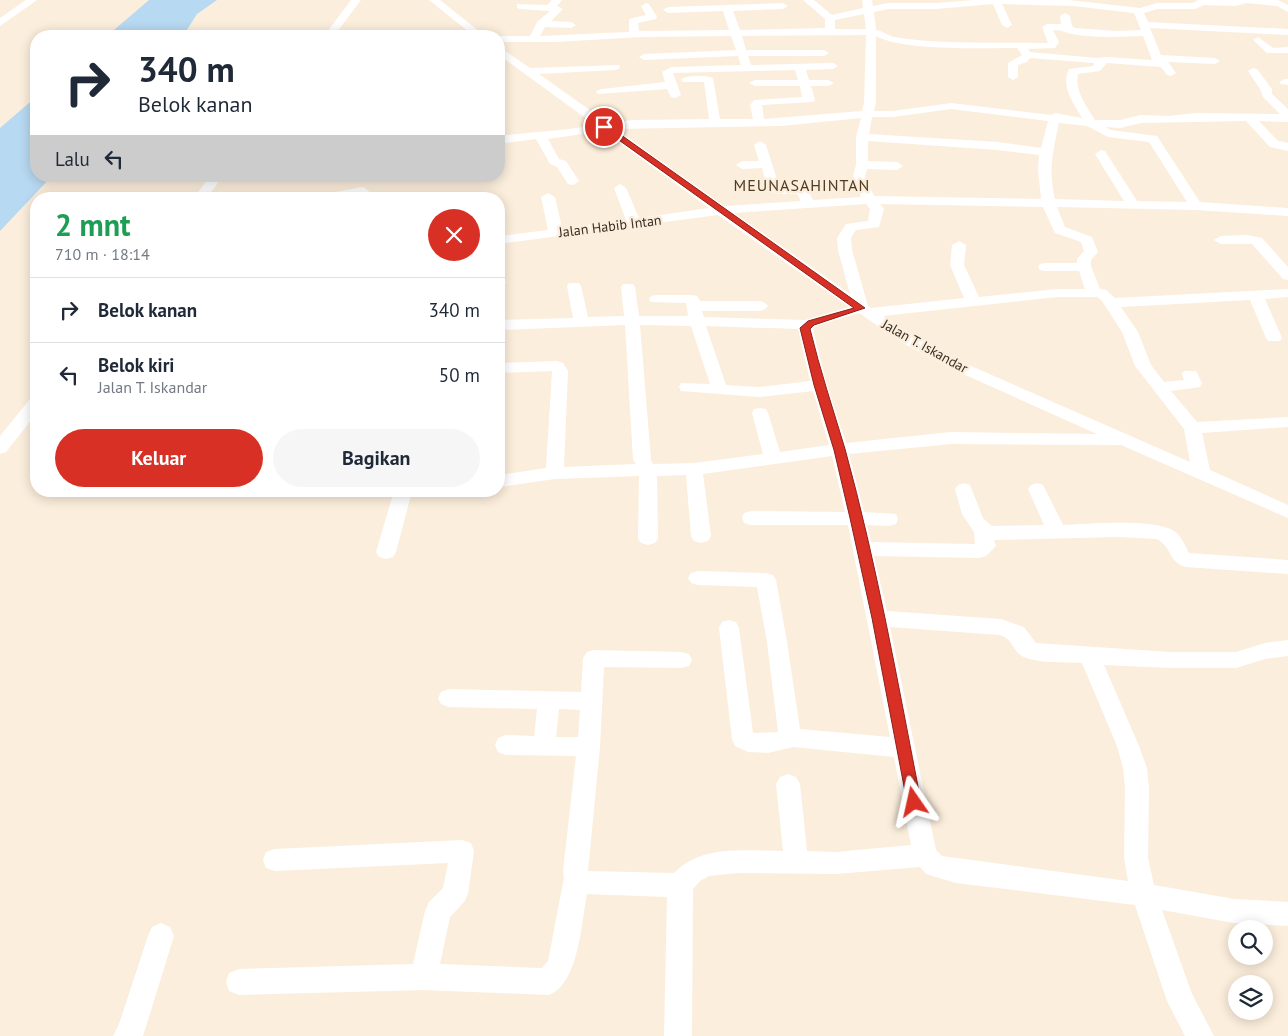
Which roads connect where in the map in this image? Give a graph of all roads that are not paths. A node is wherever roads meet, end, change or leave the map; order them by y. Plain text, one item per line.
1 (32, 0) edge
2 (356, 0) edge
3 (434, 0) edge
4 (808, 0) edge
5 (996, 2) junction
6 (1098, 2) edge
7 (557, 5) edge
8 (867, 5) edge
9 (520, 6) dead end
10 (646, 6) dead end
11 (783, 6) dead end
12 (727, 7) junction
13 (1288, 9) edge
14 (668, 10) dead end
15 (1139, 11) junction
16 (1065, 14) dead end
17 (830, 18) junction
18 (0, 23) edge
19 (541, 24) junction
20 (571, 24) dead end
21 (1007, 25) dead end
22 (614, 26) dead end
23 (655, 26) dead end
24 (1067, 27) junction
25 (334, 30) edge
26 (472, 30) edge
27 (634, 30) junction
28 (1147, 31) junction
29 (825, 32) junction
30 (871, 32) junction
31 (1288, 32) edge
32 (736, 33) junction
33 (1189, 37) dead end
34 (505, 39) edge
35 (534, 40) junction
36 (1258, 40) dead end
37 (924, 43) junction
38 (1024, 50) junction
39 (1288, 50) edge
40 (741, 53) junction
41 (824, 53) dead end
42 (976, 55) dead end
43 (505, 56) edge
44 (644, 57) dead end
45 (1269, 58) junction
46 (1099, 61) junction
47 (1159, 61) junction
48 (1215, 61) dead end
49 (1288, 62) edge
50 (615, 67) dead end
51 (747, 68) junction
52 (836, 70) dead end
53 (528, 71) junction
54 (1253, 71) dead end
55 (1171, 73) dead end
56 (802, 75) junction
57 (1013, 77) dead end
58 (755, 83) dead end
59 (828, 83) dead end
60 (672, 88) junction
61 (602, 92) dead end
62 (809, 100) junction
63 (867, 114) junction
64 (1055, 117) junction
65 (1288, 117) edge
66 (1250, 118) junction
67 (814, 120) junction
68 (759, 122) junction
69 (714, 123) junction
70 (1091, 123) junction
71 (604, 127) junction
72 (540, 135) junction
73 (862, 137) junction
74 (505, 139) edge
75 (760, 145) dead end
76 (1288, 147) edge
77 (1045, 152) junction
78 (1101, 154) dead end
79 (767, 164) junction
80 (742, 165) dead end
81 (862, 165) junction
82 (897, 166) dead end
83 (572, 181) dead end
84 (212, 182) edge
85 (620, 188) dead end
86 (363, 191) dead end
87 (204, 192) edge
88 (357, 192) edge
89 (548, 198) dead end
90 (869, 200) junction
91 (809, 204) junction
92 (1048, 204) junction
93 (1133, 205) junction
94 (1196, 206) junction
95 (1236, 209) junction
96 (722, 210) junction
97 (1288, 212) edge
98 (634, 223) junction
99 (556, 232) junction
100 (505, 239) edge
101 (1253, 239) junction
102 (1220, 240) dead end
103 (958, 245) dead end
104 (1084, 267) junction
105 (1045, 268) dead end
106 (1288, 276) edge
107 (574, 286) dead end
108 (628, 287) dead end
109 (1094, 292) junction
110 (1288, 293) edge
111 (1256, 295) junction
112 (656, 299) dead end
113 (973, 301) junction
114 (1111, 303) junction
115 (760, 306) dead end
116 (864, 310) junction
117 (695, 313) junction
118 (632, 320) junction
119 (581, 321) junction
120 (505, 325) edge
121 (806, 325) junction
122 (1274, 338) dead end
123 (505, 368) edge
124 (1190, 374) dead end
125 (819, 385) junction
126 (1160, 386) junction
127 (687, 387) dead end
128 (720, 390) junction
129 (30, 410) edge
130 (760, 413) dead end
131 (1288, 422) edge
132 (1192, 428) junction
133 (1125, 440) junction
134 (0, 448) edge
135 (839, 450) junction
136 (773, 459) junction
137 (694, 468) junction
138 (648, 470) junction
139 (555, 473) junction
140 (1202, 474) junction
141 (505, 480) edge
142 (964, 489) dead end
143 (1037, 489) dead end
144 (401, 497) edge
145 (1288, 512) edge
146 (751, 518) dead end
147 (856, 518) junction
148 (889, 519) dead end
149 (983, 530) junction
150 (1057, 532) junction
151 (700, 536) dead end
152 (648, 538) dead end
153 (862, 549) junction
154 (386, 552) dead end
155 (1288, 567) edge
156 (698, 578) dead end
157 (878, 618) junction
158 (729, 628) dead end
159 (1288, 648) edge
160 (1090, 656) junction
161 (681, 660) dead end
162 (449, 698) dead end
163 (549, 699) junction
164 (591, 701) junction
165 (793, 738) junction
166 (506, 745) dead end
167 (544, 746) junction
168 (589, 747) junction
169 (904, 748) junction
170 (788, 784) dead end
171 (925, 856) junction
172 (274, 860) dead end
173 (796, 862) junction
174 (577, 878) junction
175 (680, 885) junction
176 (1144, 895) junction
177 (1288, 914) edge
178 (161, 936) dead end
179 (424, 977) junction
180 (239, 982) dead end
181 (127, 1036) edge
182 (678, 1036) edge
183 (1200, 1036) edge

1 - 18 street
2 - 25 street
3 - 26 street
4 - 17 street
5 - 6 street
5 - 8 street
5 - 21 street
6 - 15 street
7 - 9 street
7 - 19 street
8 - 17 street
8 - 30 street
10 - 27 street
11 - 12 street
12 - 14 street
12 - 32 street
13 - 15 street
15 - 28 street
16 - 24 street
17 - 29 street
19 - 20 street
19 - 35 street
22 - 27 street
23 - 27 street
24 - 28 street
24 - 38 street
27 - 32 street
27 - 35 street
28 - 31 street
28 - 33 street
28 - 47 street
29 - 30 street
29 - 32 street
30 - 37 street
30 - 63 street
32 - 40 street
34 - 35 street
36 - 45 street
37 - 38 street
37 - 42 street
38 - 46 street
38 - 57 street
39 - 45 street
40 - 41 street
40 - 44 street
40 - 51 street
43 - 53 street, Jalan T. Iskandar
45 - 49 street
46 - 47 street
46 - 70 street
47 - 48 street
47 - 55 street
50 - 53 street
51 - 56 street
51 - 60 street
52 - 56 street
53 - 71 street, Jalan T. Iskandar
54 - 65 street
56 - 58 street
56 - 59 street
56 - 62 street
60 - 61 street
60 - 69 street
62 - 67 street
62 - 68 street
63 - 64 street
63 - 67 street
63 - 73 street
64 - 70 street
64 - 77 street
65 - 66 street
66 - 70 street
66 - 76 street
67 - 68 street
68 - 69 street
69 - 71 street
70 - 94 street
71 - 72 street
71 - 96 street, Jalan T. Iskandar
72 - 74 street
72 - 83 street
73 - 77 street
73 - 81 street
75 - 79 street
77 - 92 street
78 - 93 street
79 - 80 street
79 - 91 street
81 - 82 street
81 - 90 street
84 - 87 street
85 - 98 street
86 - 88 street
89 - 99 street
90 - 91 street, Jalan Habib Intan
90 - 92 street, Jalan Habib Intan
90 - 116 street
91 - 96 street, Jalan Habib Intan
92 - 93 street, Jalan Habib Intan
92 - 104 street
93 - 94 street, Jalan Habib Intan
94 - 95 street, Jalan Habib Intan
95 - 97 street, Jalan Habib Intan
95 - 101 street
96 - 98 street, Jalan Habib Intan
96 - 116 street, Jalan T. Iskandar
98 - 99 street, Jalan Habib Intan
99 - 100 street, Jalan Habib Intan
101 - 102 street
101 - 106 street
103 - 113 street
104 - 105 street
104 - 109 street
107 - 119 street
108 - 118 street
109 - 113 street
109 - 114 street
110 - 111 street
111 - 114 street
111 - 122 street
112 - 117 street
113 - 116 street
114 - 126 street
115 - 117 street
116 - 121 street
116 - 133 street, Jalan T. Iskandar
117 - 118 street
117 - 121 street
117 - 128 street
118 - 119 street
118 - 138 street
119 - 120 street
121 - 125 street
123 - 139 street
124 - 126 street
125 - 128 street
125 - 135 street
126 - 132 street
127 - 128 street
129 - 134 street
130 - 136 street
131 - 132 street
132 - 140 street
133 - 135 street
133 - 140 street, Jalan T. Iskandar
135 - 136 street
135 - 147 street
136 - 137 street
137 - 138 street
137 - 151 street
138 - 139 street
138 - 152 street
139 - 141 street
140 - 145 street, Jalan T. Iskandar
142 - 149 street
143 - 150 street
144 - 154 street
146 - 147 street
147 - 148 street
147 - 153 street
149 - 150 street
149 - 153 street
150 - 155 street
153 - 157 street
156 - 165 street
157 - 160 street
157 - 169 street
158 - 165 street
159 - 160 street
160 - 176 street
161 - 164 street
162 - 163 street
163 - 164 street
163 - 167 street
164 - 168 street
165 - 169 street
166 - 167 street
167 - 168 street
168 - 174 street
169 - 171 street
170 - 173 street
171 - 173 street
171 - 176 street
172 - 179 street
173 - 175 street
174 - 175 street
174 - 179 street
175 - 182 street
176 - 177 street
176 - 183 street
178 - 181 street
179 - 180 street

